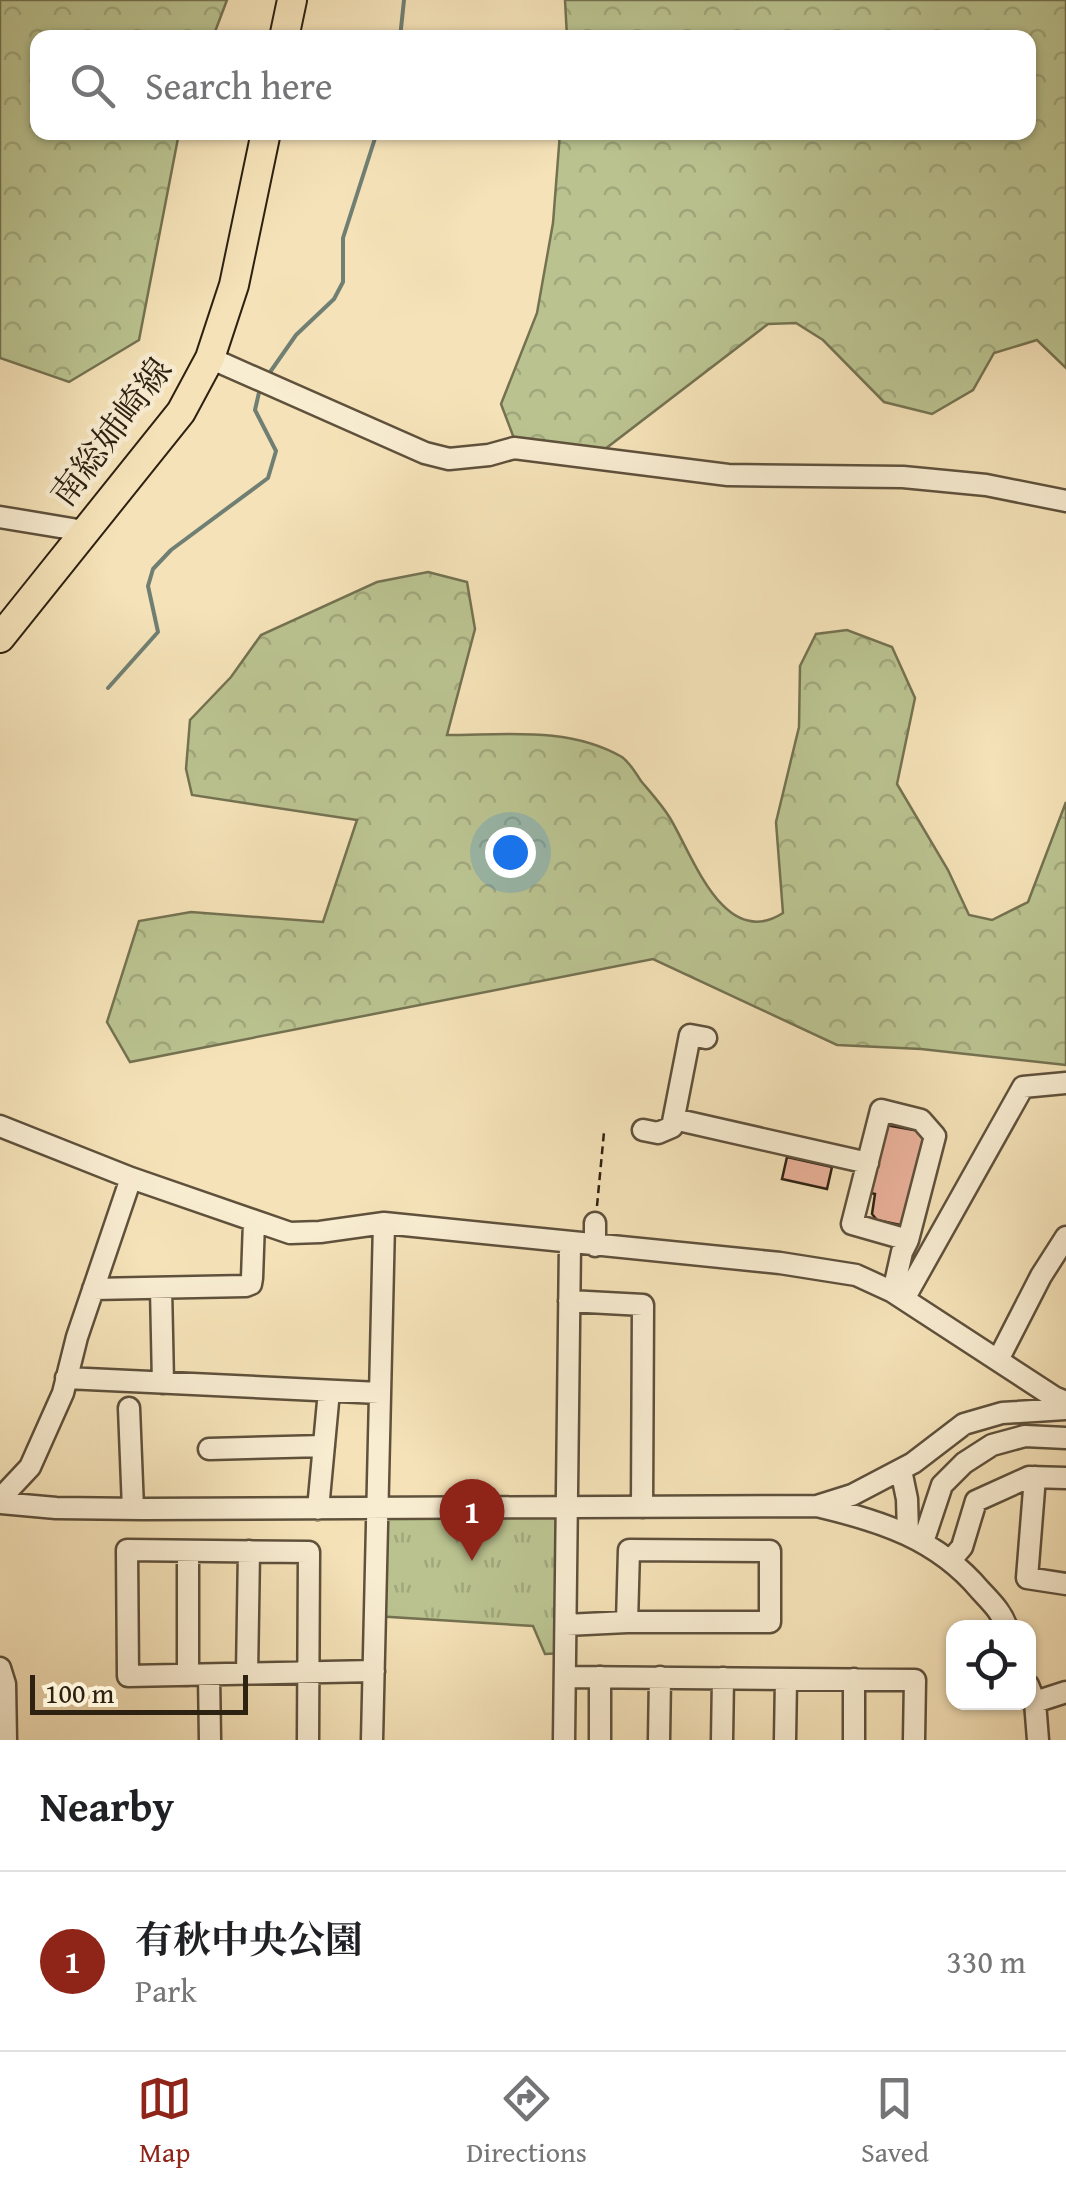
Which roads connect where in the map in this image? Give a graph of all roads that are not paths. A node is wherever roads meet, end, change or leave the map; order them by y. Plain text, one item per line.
1 (292, 0) edge
2 (286, 30) edge
3 (264, 140) edge
4 (210, 358) junction
5 (1066, 502) edge
6 (0, 517) edge
7 (84, 531) junction
8 (0, 638) edge
9 (706, 1038) dead end
10 (1066, 1083) edge
11 (0, 1126) edge
12 (868, 1163) junction
13 (130, 1178) junction
14 (254, 1222) junction
15 (384, 1223) junction
16 (595, 1223) road end
17 (1066, 1237) edge
18 (908, 1240) junction
19 (570, 1243) junction
20 (595, 1246) junction
21 (93, 1288) junction
22 (160, 1288) junction
23 (899, 1296) junction
24 (570, 1301) junction
25 (999, 1358) junction
26 (66, 1378) junction
27 (163, 1382) junction
28 (329, 1390) junction
29 (378, 1393) junction
30 (1066, 1405) edge
31 (129, 1408) dead end
32 (1066, 1438) edge
33 (324, 1446) junction
34 (210, 1449) dead end
35 (901, 1470) junction
36 (1035, 1477) junction
37 (1066, 1478) edge
38 (0, 1501) edge
39 (642, 1506) junction
40 (817, 1506) junction
41 (376, 1507) junction
42 (569, 1507) junction
43 (133, 1508) junction
44 (318, 1509) junction
45 (916, 1537) junction
46 (188, 1551) junction
47 (249, 1551) junction
48 (951, 1560) junction
49 (1066, 1584) edge
50 (1004, 1620) edge
51 (627, 1622) junction
52 (566, 1625) junction
53 (0, 1668) edge
54 (374, 1671) junction
55 (308, 1672) junction
56 (247, 1674) junction
57 (198, 1675) junction
58 (565, 1676) junction
59 (600, 1677) junction
60 (660, 1678) junction
61 (723, 1678) junction
62 (786, 1679) junction
63 (854, 1679) junction
64 (1066, 1692) edge
65 (1036, 1694) edge
66 (1034, 1710) edge
67 (6, 1740) edge
68 (210, 1740) edge
69 (308, 1740) edge
70 (372, 1740) edge
71 (564, 1740) edge
72 (600, 1740) edge
73 (660, 1740) edge
74 (722, 1740) edge
75 (786, 1740) edge
76 (854, 1740) edge
77 (914, 1740) edge
78 (1038, 1740) edge

1 - 2 main road
3 - 4 main road, 南総姉崎線
4 - 5 street
4 - 7 main road, 南総姉崎線
6 - 7 street
7 - 8 main road, 南総姉崎線
9 - 12 street
10 - 23 street
11 - 13 street
12 - 18 street
12 - 18 street
13 - 14 street
13 - 21 street
14 - 15 street
14 - 22 street
15 - 19 street
15 - 29 street
16 - 20 street
17 - 25 street
18 - 23 street
19 - 20 street
19 - 24 street
20 - 23 street
21 - 22 street
21 - 26 street
22 - 27 street
23 - 25 street
24 - 39 street
24 - 42 street
25 - 30 street
26 - 27 street
26 - 38 street
27 - 28 street
28 - 29 street
28 - 33 street
29 - 41 street
30 - 35 street
31 - 43 street
32 - 45 street
33 - 34 street
33 - 44 street
35 - 40 street
35 - 45 street
36 - 37 street
36 - 48 street
36 - 49 street
38 - 43 street
39 - 40 street
39 - 42 street
40 - 45 street
41 - 42 street
41 - 44 street
41 - 54 street
42 - 52 street
43 - 44 street
45 - 48 street
46 - 47 street
46 - 57 street
46 - 57 street
47 - 55 street
47 - 56 street
48 - 50 street
51 - 51 street
51 - 52 street
52 - 58 street
53 - 67 street
54 - 55 street
54 - 70 street
55 - 56 street
55 - 69 street
56 - 57 street
57 - 68 street
58 - 59 street
58 - 71 street
59 - 60 street
59 - 72 street
60 - 61 street
60 - 73 street
61 - 62 street
61 - 74 street
62 - 63 street
62 - 75 street
63 - 76 street
63 - 77 street
64 - 65 street
66 - 78 street

